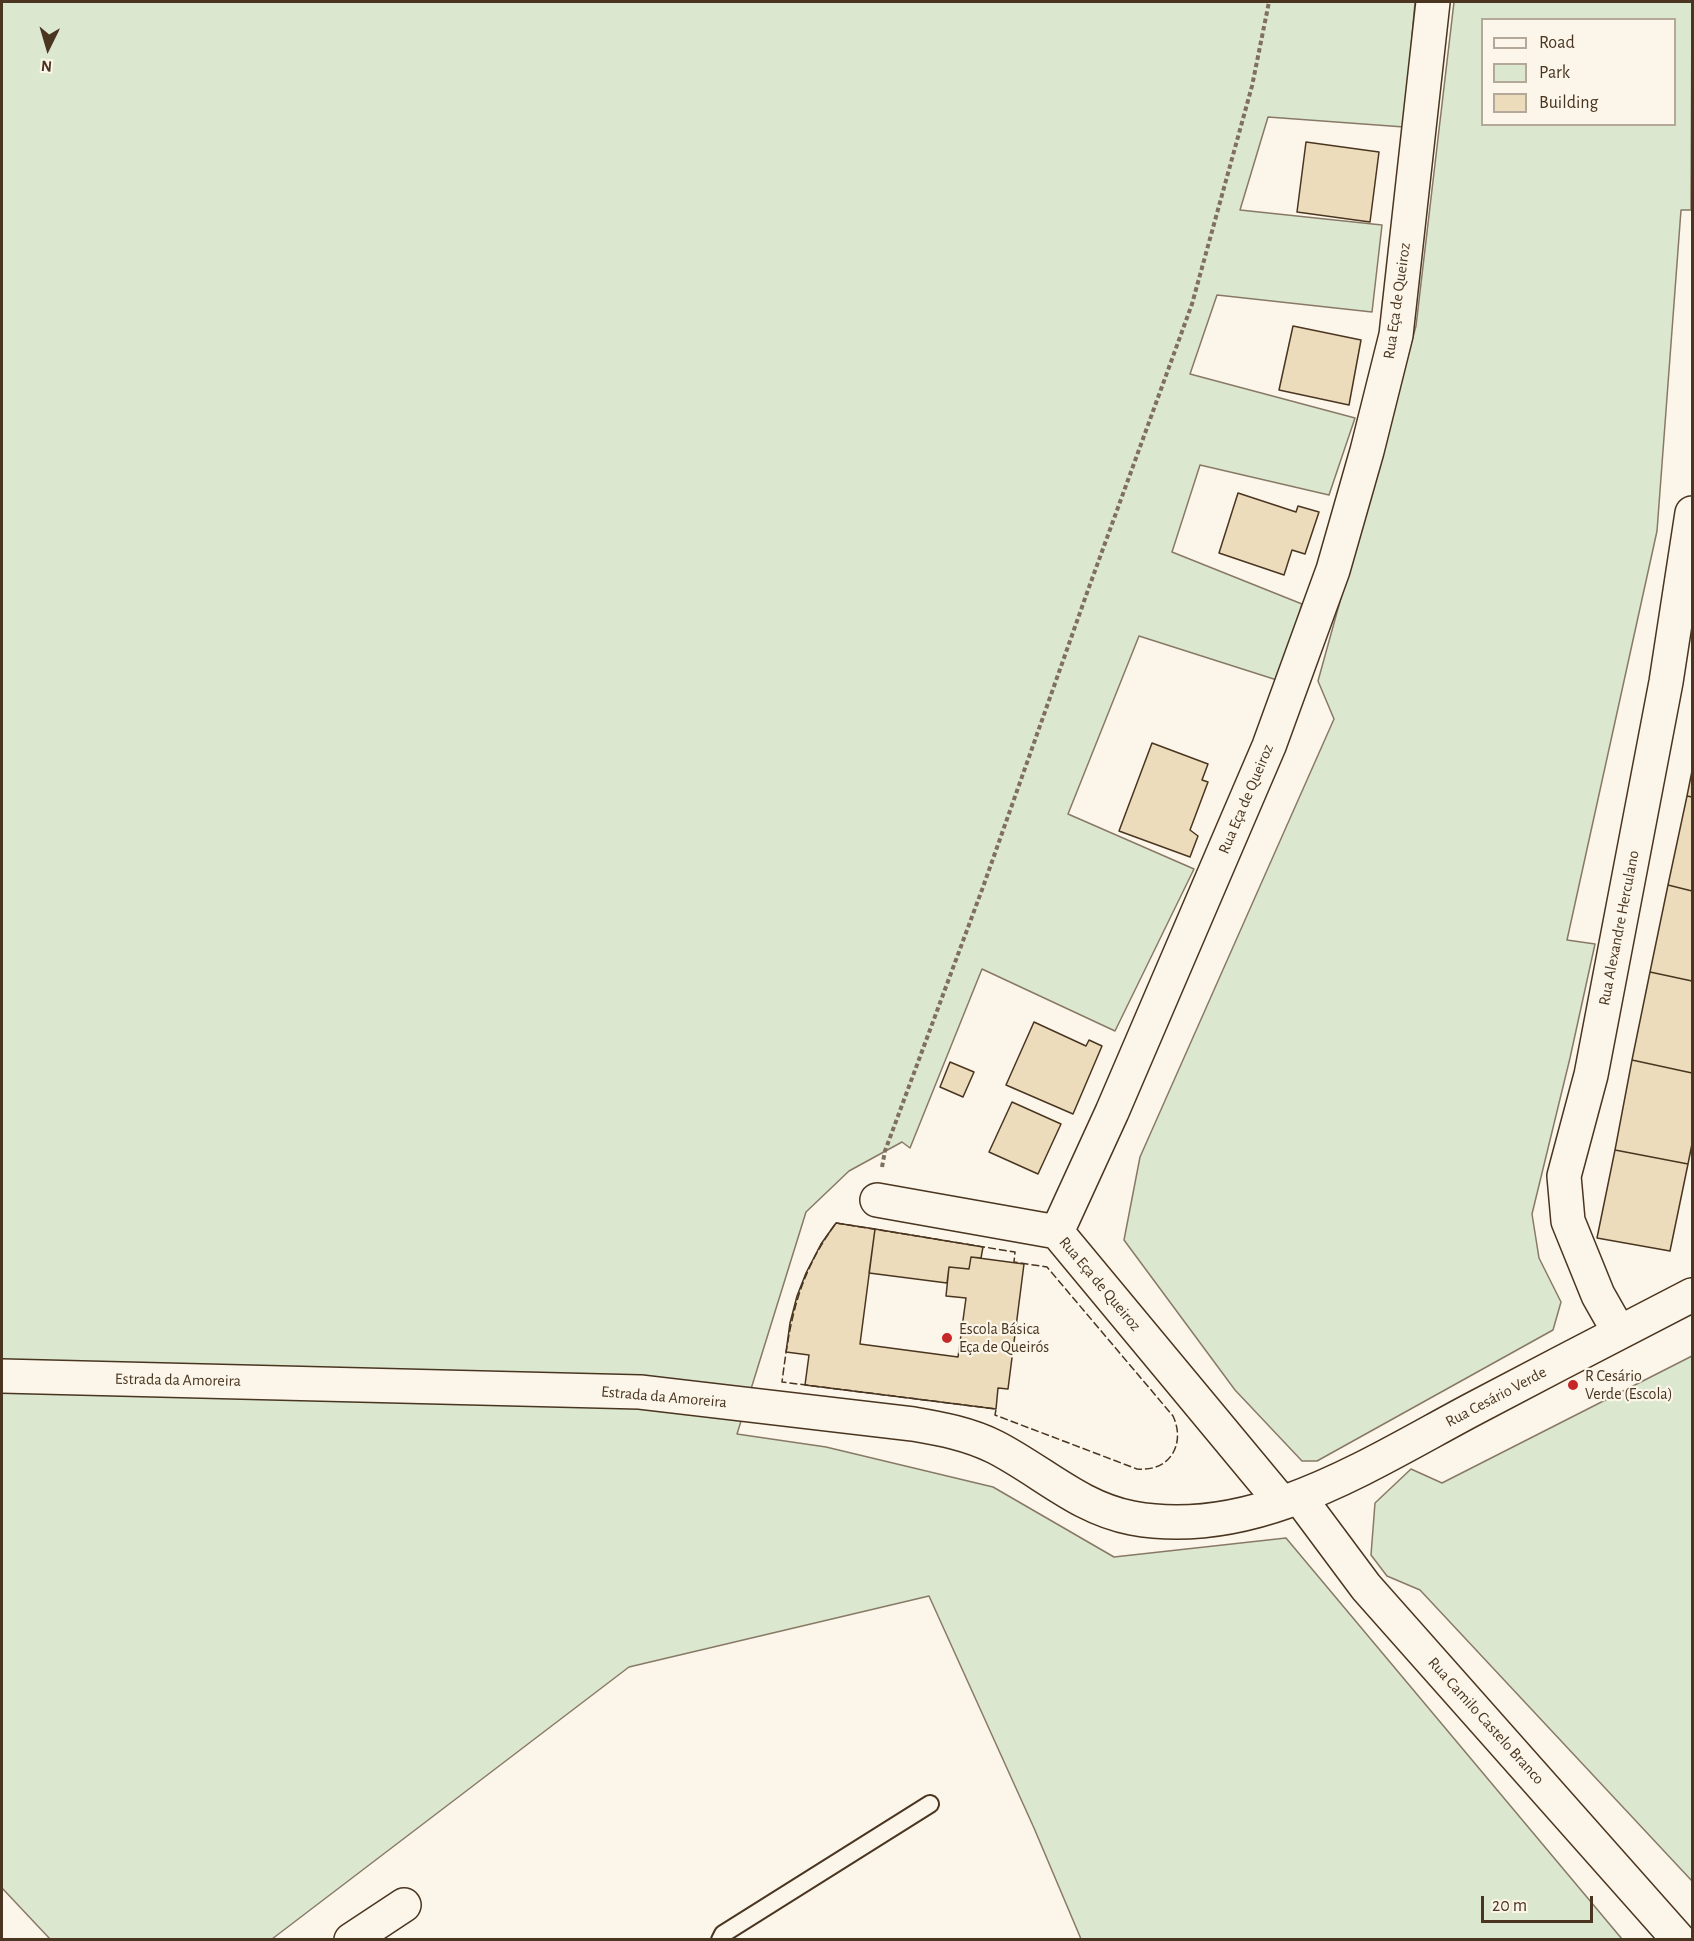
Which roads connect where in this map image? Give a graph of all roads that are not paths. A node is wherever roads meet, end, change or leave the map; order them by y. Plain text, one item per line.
1 (1433, 2) edge
2 (1692, 513) edge
3 (877, 1200) road end
4 (1057, 1233) junction
5 (1692, 1295) edge
6 (1619, 1332) junction
7 (2, 1376) edge
8 (1290, 1500) junction
9 (930, 1804) dead end
10 (404, 1905) dead end
11 (351, 1940) edge
12 (720, 1940) edge
13 (1679, 1940) edge

1 - 4 street, Rua Eça de Queiroz
2 - 6 street, Rua Alexandre Herculano
3 - 4 street
4 - 8 street, Rua Eça de Queiroz
5 - 6 street, Rua Cesário Verde
6 - 8 street, Rua Cesário Verde
7 - 8 street, Estrada da Amoreira
8 - 13 street, Rua Camilo Castelo Branco
9 - 12 lane
10 - 11 street

